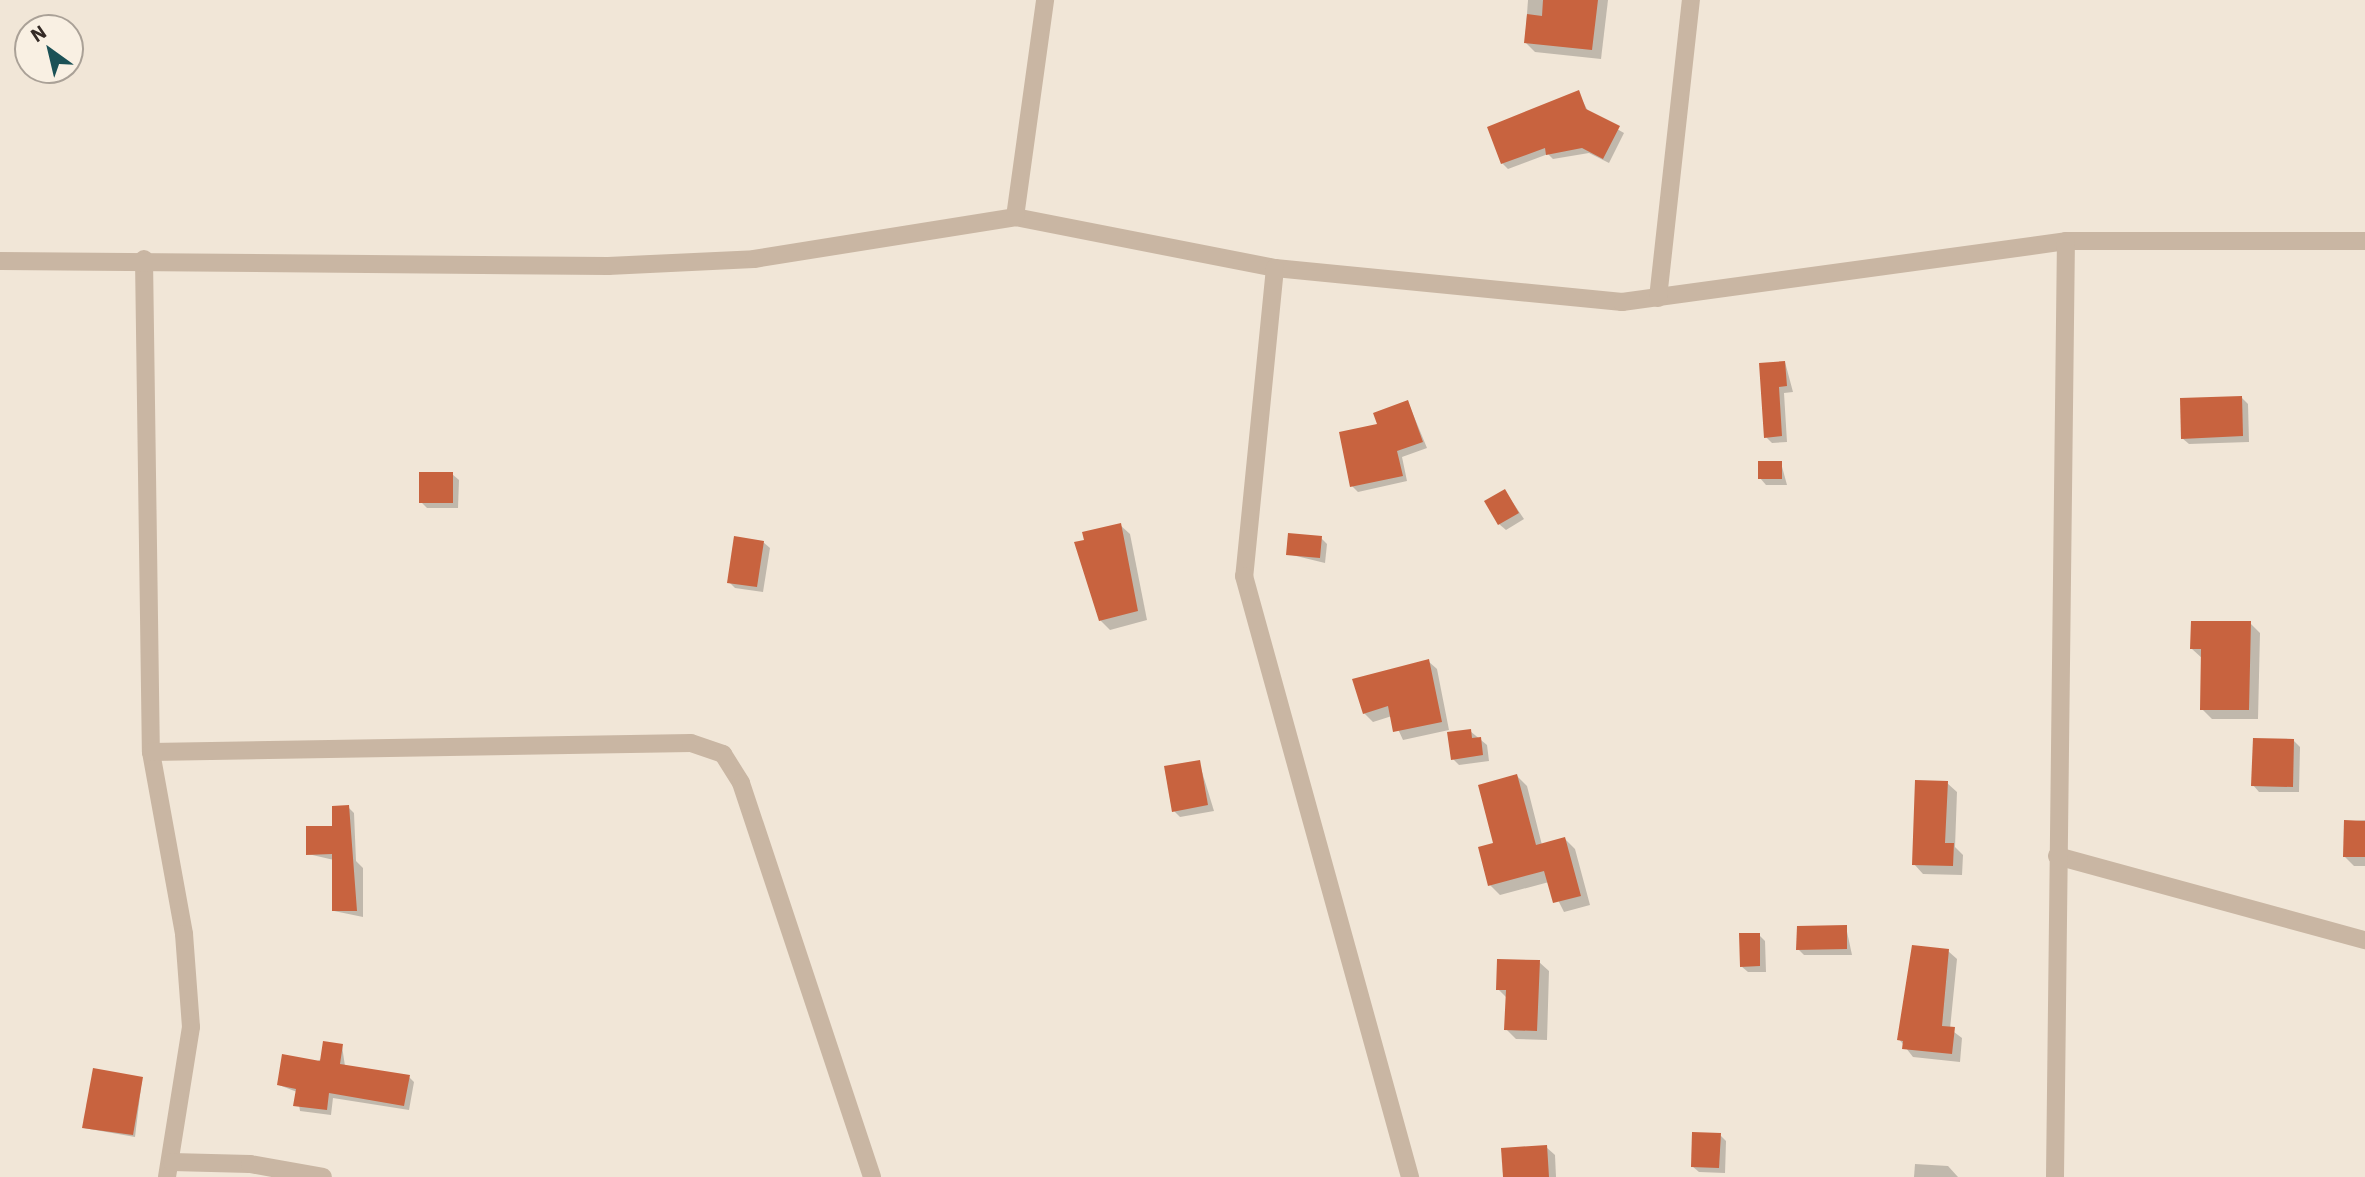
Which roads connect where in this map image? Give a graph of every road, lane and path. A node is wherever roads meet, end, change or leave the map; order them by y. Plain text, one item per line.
1 (1045, 0) edge
2 (1691, 0) edge
3 (1015, 217) junction
4 (2066, 241) junction
5 (2365, 241) edge
6 (144, 259) junction
7 (0, 261) edge
8 (1275, 268) junction
9 (1658, 299) junction
10 (151, 752) junction
11 (2057, 856) junction
12 (2365, 940) edge
13 (170, 1169) edge
14 (323, 1177) edge
15 (872, 1177) edge
16 (1410, 1177) edge
17 (2054, 1177) edge

1 - 3 street
2 - 9 street
3 - 6 street
3 - 8 street
4 - 5 street
4 - 9 street
4 - 11 street
6 - 7 street
6 - 10 street
8 - 9 street
8 - 16 street
10 - 13 street
10 - 15 street
11 - 12 street
11 - 17 street
13 - 14 street

